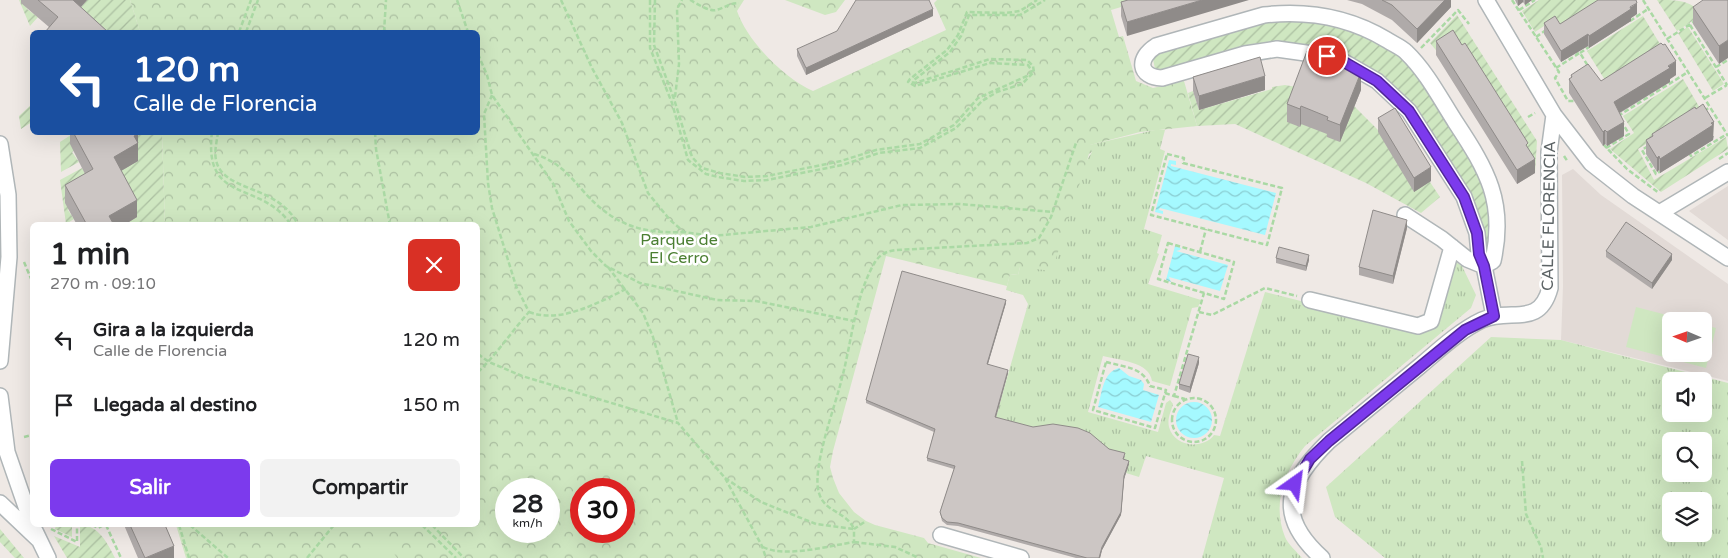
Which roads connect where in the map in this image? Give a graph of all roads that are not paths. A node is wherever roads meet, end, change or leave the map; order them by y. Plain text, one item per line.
1 (1486, 0) edge
2 (1554, 115) junction
3 (0, 144) edge
4 (1728, 172) edge
5 (1661, 212) junction
6 (1405, 215) dead end
7 (1452, 247) junction
8 (1728, 258) edge
9 (1484, 266) junction
10 (1310, 300) road end
11 (1494, 316) junction
12 (0, 361) edge
13 (0, 396) edge
14 (0, 503) edge
15 (30, 516) edge
16 (34, 527) edge
17 (941, 535) dead end
18 (38, 539) junction
19 (48, 558) edge
20 (1022, 558) edge
21 (1322, 558) edge

1 - 2 street
2 - 5 street
2 - 11 street, CALLE FLORENCIA
3 - 12 street
4 - 5 street
5 - 8 street
6 - 7 street
7 - 9 street
7 - 10 street
9 - 9 street
9 - 11 street
11 - 21 street, CALLE FLORENCIA
13 - 15 street
14 - 18 street
16 - 18 street
17 - 20 street
18 - 19 street

